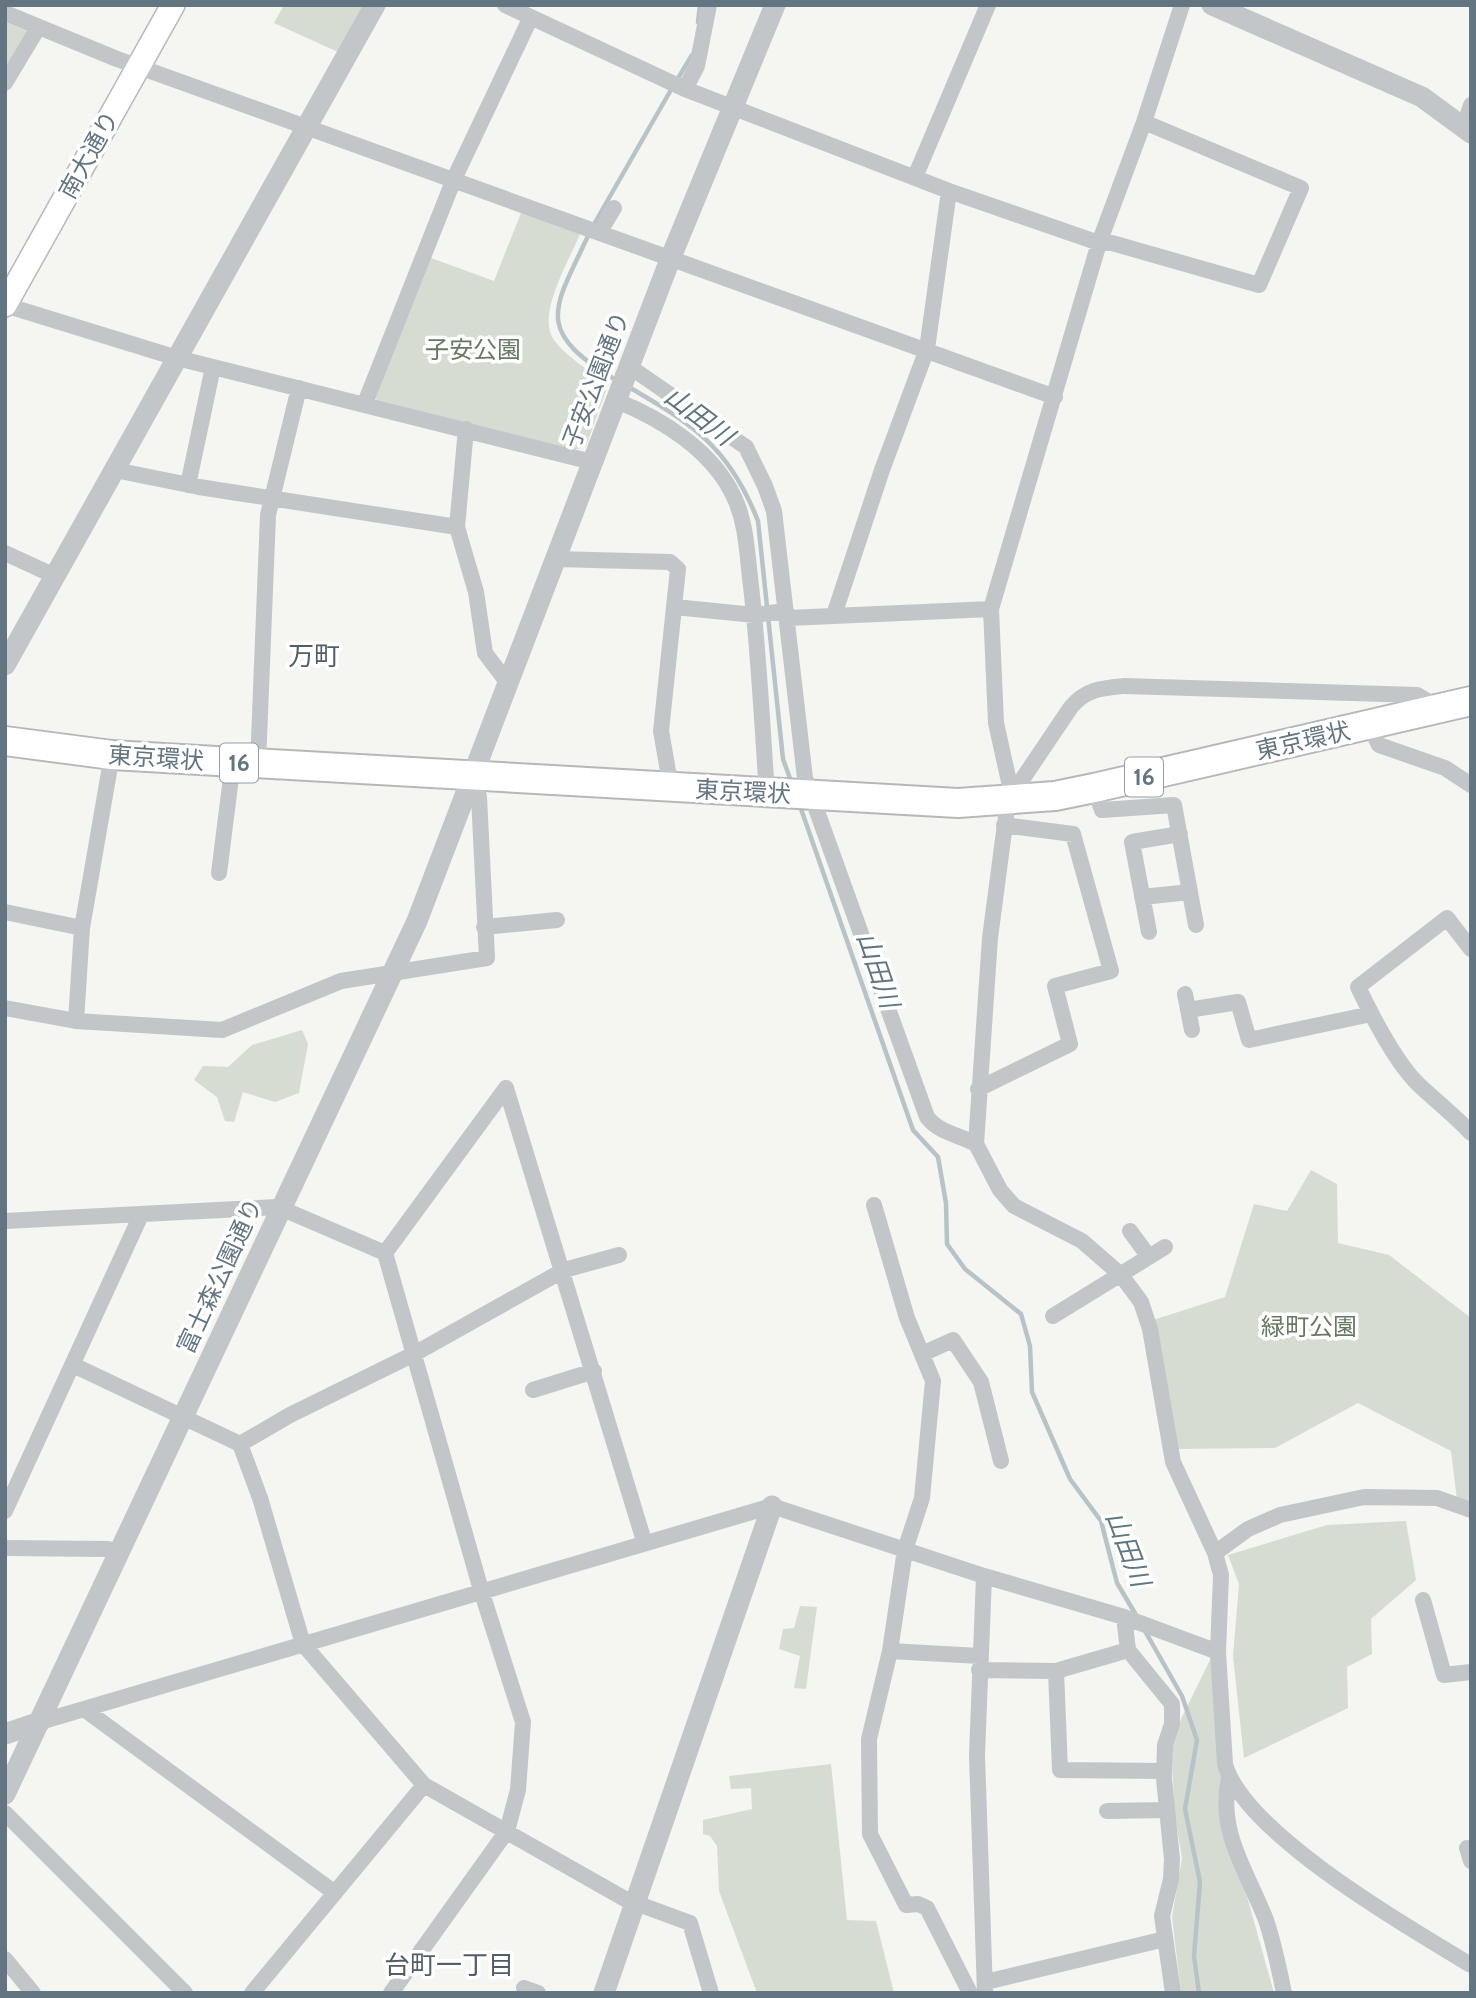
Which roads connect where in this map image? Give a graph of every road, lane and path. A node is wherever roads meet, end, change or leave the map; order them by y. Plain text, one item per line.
1 (173, 5) edge
2 (375, 5) edge
3 (709, 5) edge
4 (775, 5) edge
5 (988, 5) edge
6 (1182, 5) edge
7 (1212, 5) edge
8 (520, 10) edge
9 (5, 13) edge
10 (38, 28) junction
11 (139, 66) junction
12 (5, 82) edge
13 (678, 85) junction
14 (1471, 105) edge
15 (732, 107) junction
16 (1144, 122) junction
17 (307, 125) junction
18 (1467, 130) edge
19 (915, 177) junction
20 (454, 179) junction
21 (949, 191) junction
22 (614, 208) dead end
23 (598, 233) junction
24 (1098, 243) junction
25 (671, 257) junction
26 (5, 305) edge
27 (927, 349) junction
28 (177, 358) junction
29 (213, 366) junction
30 (624, 383) junction
31 (299, 388) junction
32 (1055, 397) junction
33 (365, 403) junction
34 (466, 429) junction
35 (592, 462) junction
36 (114, 470) junction
37 (188, 485) junction
38 (272, 498) junction
39 (457, 527) junction
40 (5, 553) edge
41 (554, 559) junction
42 (55, 576) junction
43 (676, 607) junction
44 (990, 608) junction
45 (785, 614) junction
46 (757, 615) junction
47 (834, 615) junction
48 (5, 665) edge
49 (507, 682) junction
50 (1471, 701) edge
51 (1441, 709) junction
52 (1369, 726) junction
53 (5, 741) edge
54 (112, 755) junction
55 (245, 763) junction
56 (473, 776) junction
57 (1471, 786) edge
58 (671, 788) junction
59 (1094, 789) junction
60 (791, 795) junction
61 (1006, 813) junction
62 (1180, 834) junction
63 (219, 873) dead end
64 (1190, 892) junction
65 (1142, 897) junction
66 (5, 912) edge
67 (557, 920) dead end
68 (1196, 925) dead end
69 (484, 927) junction
70 (82, 928) junction
71 (1149, 932) dead end
72 (1471, 949) edge
73 (395, 972) junction
74 (5, 1008) edge
75 (1371, 1014) junction
76 (76, 1021) junction
77 (1192, 1030) dead end
78 (978, 1089) junction
79 (1471, 1133) edge
80 (976, 1144) junction
81 (874, 1205) dead end
82 (282, 1208) junction
83 (141, 1215) junction
84 (5, 1221) edge
85 (1130, 1231) dead end
86 (1165, 1247) dead end
87 (385, 1253) junction
88 (619, 1255) dead end
89 (1149, 1257) junction
90 (564, 1269) junction
91 (1121, 1275) junction
92 (1053, 1316) dead end
93 (414, 1354) junction
94 (922, 1354) junction
95 (73, 1365) junction
96 (594, 1371) junction
97 (533, 1390) dead end
98 (183, 1416) junction
99 (240, 1444) junction
100 (1001, 1461) dead end
101 (772, 1506) junction
102 (1471, 1510) edge
103 (5, 1511) edge
104 (645, 1541) junction
105 (5, 1548) edge
106 (905, 1550) junction
107 (118, 1553) junction
108 (1215, 1553) junction
109 (984, 1576) junction
110 (481, 1590) junction
111 (1423, 1600) dead end
112 (1124, 1617) junction
113 (303, 1644) junction
114 (1128, 1650) junction
115 (890, 1651) junction
116 (1218, 1652) junction
117 (979, 1663) junction
118 (1056, 1671) junction
119 (1471, 1672) edge
120 (84, 1709) junction
121 (40, 1722) junction
122 (5, 1734) edge
123 (1164, 1772) junction
124 (1229, 1778) junction
125 (424, 1785) junction
126 (5, 1794) edge
127 (1165, 1810) junction
128 (1107, 1811) dead end
129 (5, 1813) edge
130 (507, 1831) junction
131 (335, 1894) junction
132 (635, 1903) junction
133 (1165, 1939) junction
134 (5, 1959) edge
135 (1471, 1965) edge
136 (986, 1987) edge
137 (33, 1993) edge
138 (185, 1993) edge
139 (252, 1993) edge
140 (391, 1993) edge
141 (604, 1993) edge
142 (712, 1993) edge
143 (970, 1993) edge
144 (1173, 1993) edge
145 (1284, 1993) edge

1 - 11 main road, 南大通り
2 - 17 street
3 - 13 street
4 - 15 street, 子安公園通り
5 - 19 street
6 - 16 street
7 - 18 street
8 - 13 street
8 - 20 street
9 - 10 street
10 - 11 street
10 - 12 street
11 - 17 street
11 - 26 main road, 南大通り
13 - 15 street
14 - 18 street
15 - 19 street
15 - 25 street, 子安公園通り
16 - 24 street
16 - 24 street
17 - 20 street
17 - 28 street
19 - 21 street
20 - 23 street
20 - 33 street
21 - 24 street
21 - 27 street
22 - 23 street
23 - 25 street
24 - 32 street
25 - 27 street
25 - 30 street, 子安公園通り
26 - 28 street
27 - 32 street
27 - 47 street
28 - 29 street
28 - 36 street
29 - 31 street
29 - 37 street
30 - 35 street, 子安公園通り
30 - 45 street
30 - 46 street
31 - 33 street
31 - 38 street
32 - 44 street
33 - 34 street
34 - 35 street
34 - 39 street
35 - 41 street, 子安公園通り
36 - 37 street
36 - 42 street
37 - 38 street
38 - 39 street
38 - 55 street
39 - 49 street
40 - 42 street
41 - 43 street
41 - 49 street, 子安公園通り
42 - 48 street
43 - 46 street
43 - 58 street
44 - 47 street
44 - 61 street
45 - 46 street
45 - 47 street
45 - 60 street
46 - 60 street
49 - 56 street, 子安公園通り
50 - 51 highway, 東京環状 / 16
51 - 52 highway, 東京環状 / 16
51 - 61 street
52 - 57 street
52 - 59 highway, 東京環状 / 16
53 - 54 highway, 東京環状 / 16
54 - 55 highway, 東京環状 / 16
54 - 70 street
55 - 56 highway, 東京環状 / 16
55 - 63 street
56 - 58 highway, 東京環状 / 16
56 - 69 street
56 - 73 street, 富士森公園通り
58 - 60 highway, 東京環状 / 16
59 - 61 highway, 東京環状 / 16
59 - 62 street
60 - 61 highway, 東京環状 / 16
60 - 80 street
61 - 78 street
61 - 78 street
62 - 64 street
62 - 65 street
64 - 65 street
64 - 68 street
65 - 71 street
66 - 70 street
67 - 69 street
69 - 73 street
70 - 76 street
72 - 75 street
73 - 76 street
73 - 82 street, 富士森公園通り
74 - 76 street
75 - 77 street
75 - 79 street
78 - 80 street
80 - 91 street
81 - 94 street
82 - 83 street
82 - 87 street
82 - 98 street, 富士森公園通り
83 - 84 street
83 - 95 street
85 - 89 street
86 - 89 street
87 - 90 street
87 - 93 street
88 - 90 street
89 - 91 street
90 - 93 street
90 - 96 street
91 - 92 street
91 - 108 street
93 - 99 street
93 - 110 street
94 - 100 street
94 - 106 street
95 - 98 street
95 - 103 street
96 - 97 street
96 - 104 street
98 - 99 street
98 - 107 street, 富士森公園通り
99 - 113 street
101 - 104 street
101 - 106 street
101 - 132 street
102 - 108 street
104 - 110 street
105 - 107 street
106 - 109 street
106 - 115 street
107 - 121 street, 富士森公園通り
108 - 116 street
109 - 112 street
109 - 117 street
110 - 113 street
110 - 130 street
111 - 119 street
112 - 114 street
112 - 116 street
113 - 120 street
113 - 125 street
114 - 118 street
114 - 123 street
115 - 117 street
115 - 143 street
116 - 124 street
117 - 118 street
117 - 136 street
118 - 123 street
120 - 121 street
120 - 131 street
121 - 122 street
121 - 126 street, 富士森公園通り
123 - 127 street
124 - 135 street
124 - 145 street
125 - 130 street
125 - 131 street
127 - 128 street
127 - 133 street
129 - 138 street
130 - 132 street
130 - 140 street
131 - 139 street
132 - 141 street
132 - 142 street
133 - 136 street
133 - 144 street
134 - 137 street

